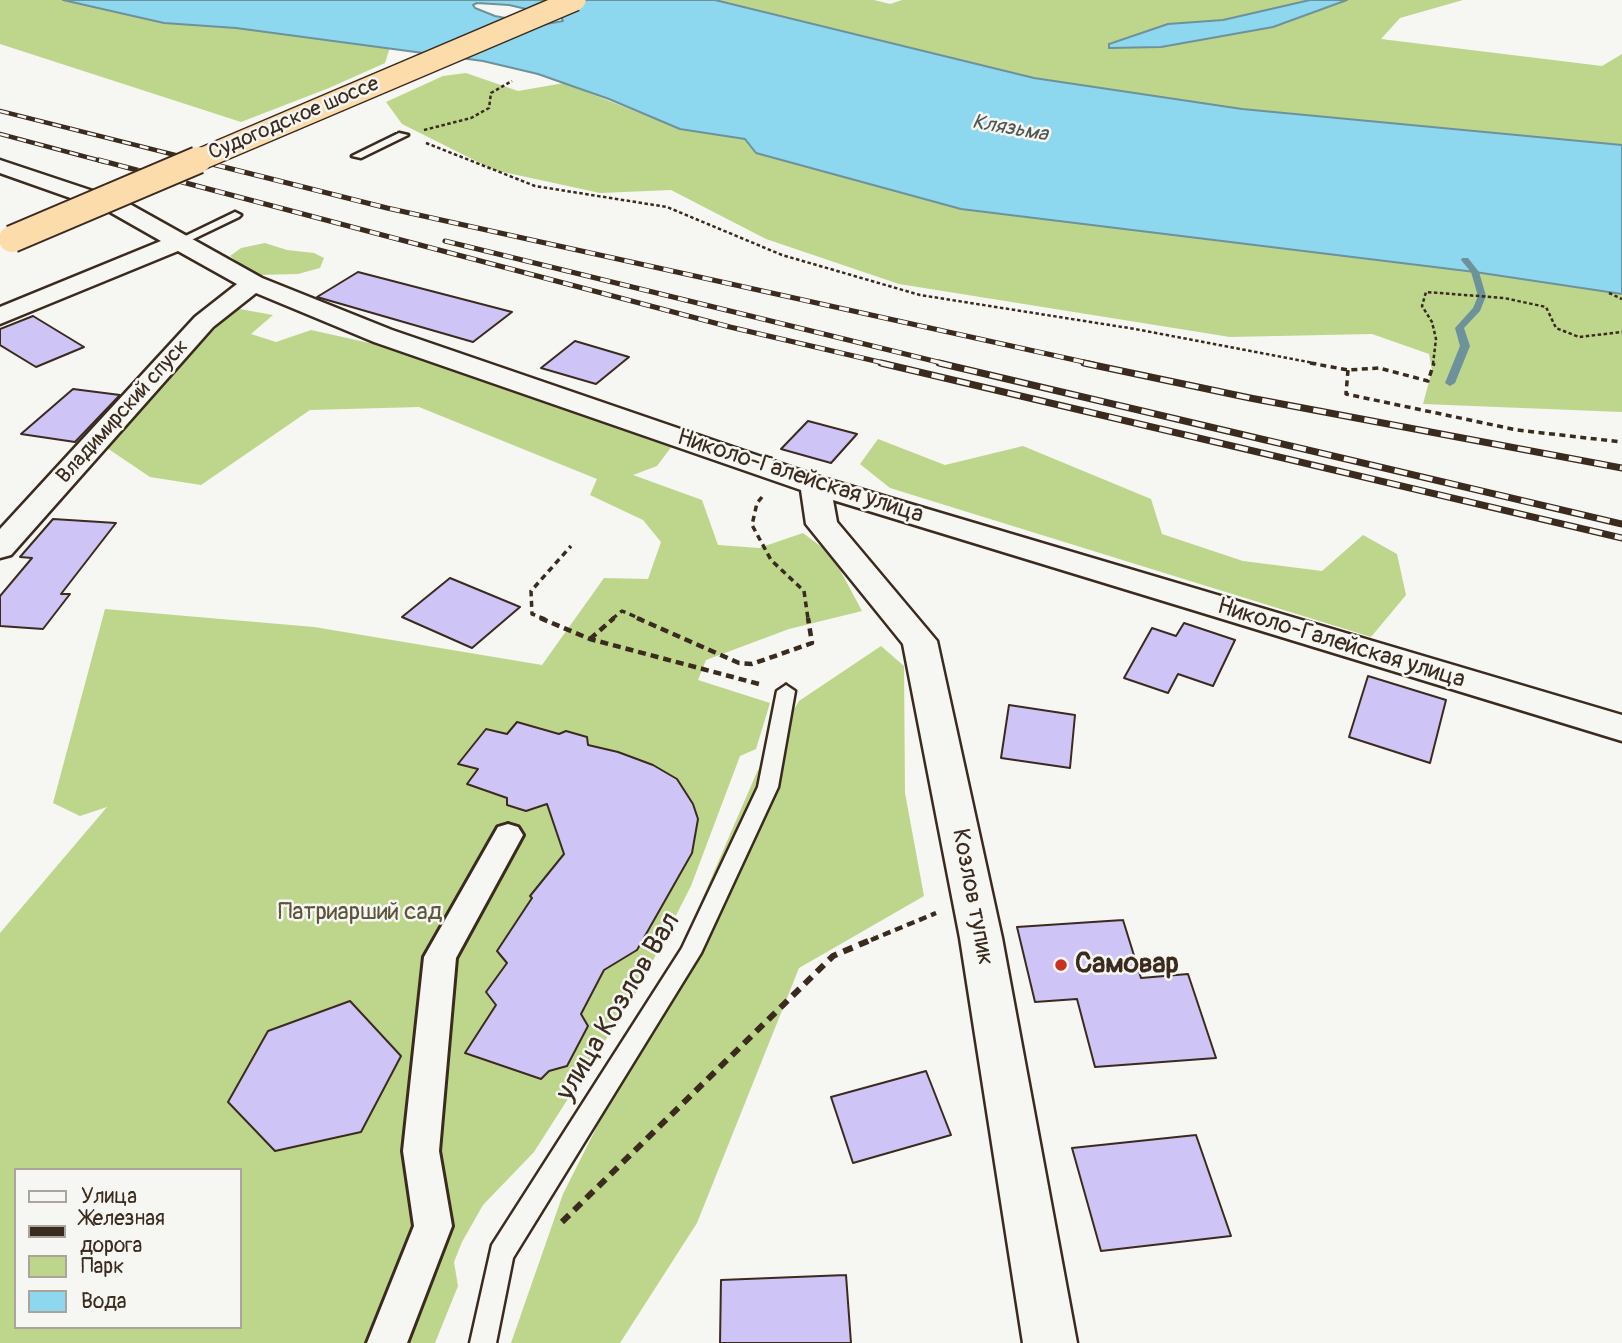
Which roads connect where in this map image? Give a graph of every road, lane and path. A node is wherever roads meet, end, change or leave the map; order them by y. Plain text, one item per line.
1 (575, 0) edge
2 (512, 81) dead end
3 (402, 135) joint
4 (450, 152) dead end
5 (357, 156) dead end
6 (0, 166) edge
7 (235, 215) dead end
8 (12, 239) dead end
9 (179, 242) junction
10 (253, 284) junction
11 (1609, 293) dead end
12 (1622, 299) edge
13 (0, 316) edge
14 (1622, 332) edge
15 (1348, 370) junction
16 (1622, 442) edge
17 (798, 479) junction
18 (571, 546) dead end
19 (0, 548) edge
20 (590, 639) junction
21 (786, 691) joint
22 (1622, 728) edge
23 (508, 835) dead end
24 (973, 898) junction
25 (554, 1228) dead end
26 (387, 1343) edge
27 (483, 1343) edge
28 (1050, 1343) edge

1 - 8 main road, Судогодское шоссе, bridge
2 - 3 path
3 - 5 lane
4 - 15 path
6 - 9 street, Николо-Галейская улица
7 - 9 lane
9 - 10 street, Николо-Галейская улица
9 - 13 street
10 - 17 street, Николо-Галейская улица
10 - 19 street, Владимирский спуск
11 - 12 path
14 - 15 path
15 - 16 path
17 - 20 path
17 - 22 street, Николо-Галейская улица
17 - 24 street, Козлов тупик
18 - 20 path
20 - 21 path
21 - 27 lane, улица Козлов Вал
23 - 26 street
24 - 25 path
24 - 28 street, Козлов тупик

